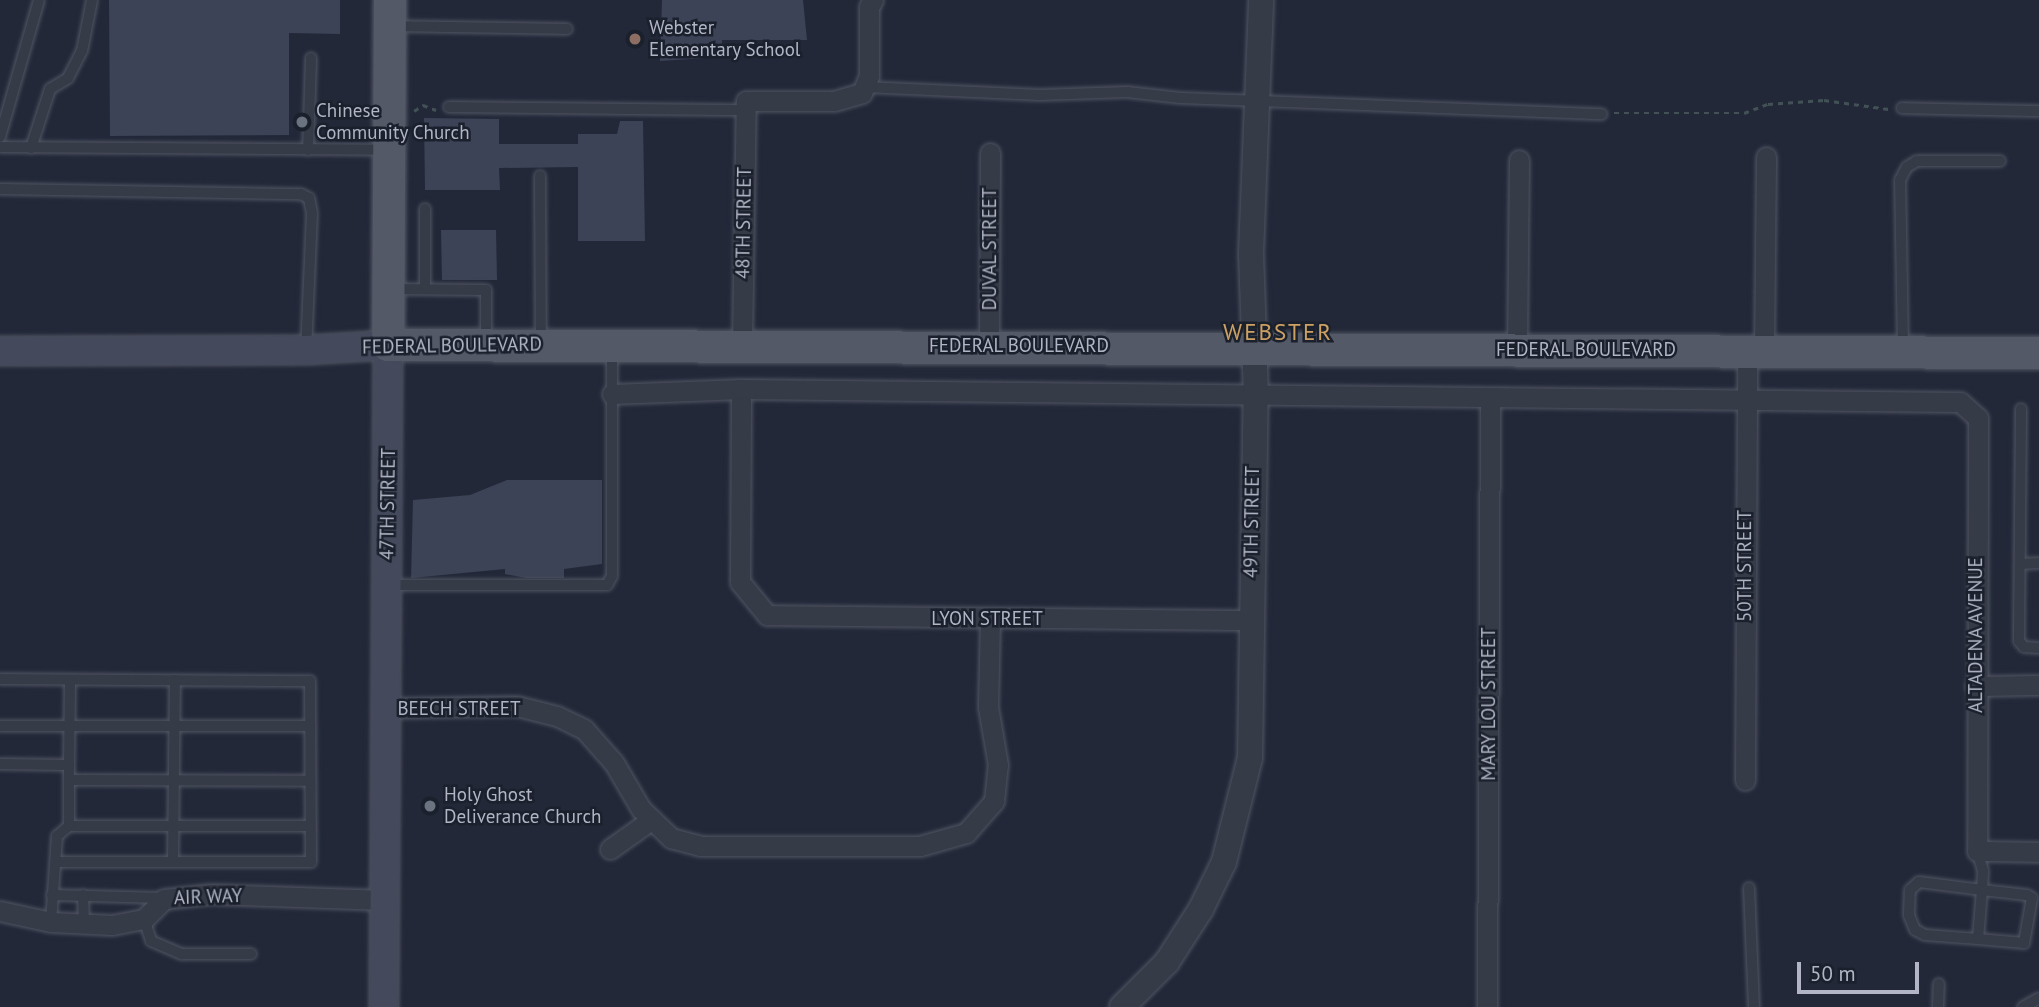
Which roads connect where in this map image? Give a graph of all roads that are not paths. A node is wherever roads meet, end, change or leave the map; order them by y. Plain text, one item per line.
1 (39, 0) edge
2 (92, 0) edge
3 (873, 0) edge
4 (1261, 0) edge
5 (390, 13) edge
6 (567, 29) dead end
7 (311, 58) dead end
8 (863, 90) junction
9 (1258, 101) junction
10 (746, 106) junction
11 (449, 107) road end
12 (1902, 108) road end
13 (2039, 111) edge
14 (1602, 114) road end
15 (0, 137) edge
16 (0, 147) edge
17 (31, 148) junction
18 (308, 150) junction
19 (390, 150) junction
20 (990, 152) dead end
21 (1766, 157) dead end
22 (1519, 160) dead end
23 (2000, 161) dead end
24 (540, 176) dead end
25 (0, 190) edge
26 (425, 209) dead end
27 (425, 288) junction
28 (390, 289) junction
29 (742, 344) junction
30 (388, 345) junction
31 (486, 345) junction
32 (541, 345) junction
33 (612, 345) junction
34 (989, 346) junction
35 (1254, 348) junction
36 (306, 350) junction
37 (1517, 350) junction
38 (0, 351) edge
39 (1756, 351) junction
40 (1903, 352) junction
41 (2039, 353) edge
42 (741, 389) junction
43 (612, 394) junction
44 (1256, 396) junction
45 (1490, 400) junction
46 (1746, 402) junction
47 (2021, 409) dead end
48 (2020, 564) junction
49 (2039, 564) edge
50 (387, 585) junction
51 (990, 619) junction
52 (1250, 620) junction
53 (2039, 648) edge
54 (0, 679) edge
55 (70, 680) junction
56 (175, 680) junction
57 (2039, 685) edge
58 (1975, 686) junction
59 (385, 709) junction
60 (0, 726) edge
61 (69, 726) junction
62 (174, 726) junction
63 (310, 726) junction
64 (0, 764) edge
65 (69, 765) junction
66 (69, 780) junction
67 (174, 780) junction
68 (1745, 780) dead end
69 (310, 781) junction
70 (651, 820) junction
71 (69, 826) junction
72 (173, 826) junction
73 (310, 826) junction
74 (610, 849) dead end
75 (1977, 851) junction
76 (2039, 852) edge
77 (57, 862) junction
78 (173, 862) junction
79 (1749, 888) dead end
80 (1982, 890) junction
81 (52, 895) junction
82 (83, 895) junction
83 (164, 899) junction
84 (385, 901) junction
85 (0, 911) edge
86 (144, 919) junction
87 (51, 922) junction
88 (84, 924) junction
89 (1978, 939) junction
90 (251, 954) dead end
91 (1157, 972) junction
92 (1939, 984) dead end
93 (2039, 998) edge
94 (384, 1007) edge
95 (1122, 1007) edge
96 (1144, 1007) edge
97 (1487, 1007) edge
98 (1754, 1007) edge
99 (1938, 1007) edge
100 (2024, 1007) edge

1 - 15 lane
2 - 17 lane
3 - 8 street
4 - 9 street, 49TH STREET
5 - 6 lane
5 - 19 main road, 47TH STREET
7 - 18 lane
8 - 9 lane
8 - 10 street
9 - 14 lane
9 - 35 street, 49TH STREET
10 - 11 lane
10 - 29 street, 48TH STREET
12 - 13 lane
16 - 17 lane
17 - 18 lane
18 - 19 lane
19 - 28 main road, 47TH STREET
20 - 34 street, DUVAL STREET
21 - 39 street, 50TH STREET
22 - 37 street
23 - 40 lane
24 - 32 lane
25 - 36 lane
26 - 27 lane
27 - 28 lane
27 - 31 lane
28 - 30 main road, 47TH STREET
29 - 33 main road, FEDERAL BOULEVARD
29 - 34 main road, FEDERAL BOULEVARD
30 - 31 main road, FEDERAL BOULEVARD
30 - 36 main road, FEDERAL BOULEVARD
30 - 50 main road, 47TH STREET
31 - 32 main road, FEDERAL BOULEVARD
32 - 33 main road, FEDERAL BOULEVARD
33 - 43 lane
34 - 35 main road, FEDERAL BOULEVARD
35 - 37 main road, FEDERAL BOULEVARD
35 - 44 street, 49TH STREET
36 - 38 main road, FEDERAL BOULEVARD
37 - 39 main road, FEDERAL BOULEVARD
39 - 40 main road, FEDERAL BOULEVARD
39 - 46 street, 50TH STREET
40 - 41 main road, FEDERAL BOULEVARD
42 - 43 street
42 - 44 street
42 - 51 street, LYON STREET
43 - 50 lane
44 - 45 street
44 - 52 street, 49TH STREET
45 - 46 street
45 - 97 street, MARY LOU STREET
46 - 58 street, ALTADENA AVENUE
46 - 68 street, 50TH STREET
47 - 48 lane
48 - 49 lane
48 - 53 lane
50 - 59 main road, 47TH STREET
51 - 52 street, LYON STREET
51 - 70 street, BEECH STREET
52 - 91 street, 49TH STREET
54 - 55 lane
55 - 56 lane
55 - 61 lane
56 - 62 lane
56 - 63 lane
57 - 58 street
58 - 75 street, ALTADENA AVENUE
59 - 70 street, BEECH STREET
59 - 84 main road, 47TH STREET
60 - 61 lane
61 - 62 lane
61 - 65 lane
62 - 63 lane
62 - 67 lane
63 - 69 lane
64 - 65 lane
65 - 66 lane
66 - 67 lane
66 - 71 lane
67 - 69 lane
67 - 72 lane
69 - 73 lane
70 - 74 street
71 - 72 lane
71 - 77 lane
72 - 73 lane
72 - 78 lane
73 - 78 lane
75 - 76 street
75 - 80 lane
77 - 78 lane
77 - 81 lane
79 - 98 lane
80 - 89 lane
80 - 89 lane
80 - 89 lane
81 - 82 lane
81 - 87 lane
82 - 83 lane
82 - 88 lane
83 - 84 street, AIR WAY
83 - 86 street, AIR WAY
84 - 94 main road, 47TH STREET
85 - 87 street
86 - 88 street
86 - 90 lane
87 - 88 street
91 - 95 street, 49TH STREET
91 - 96 street
92 - 99 lane
93 - 100 lane

